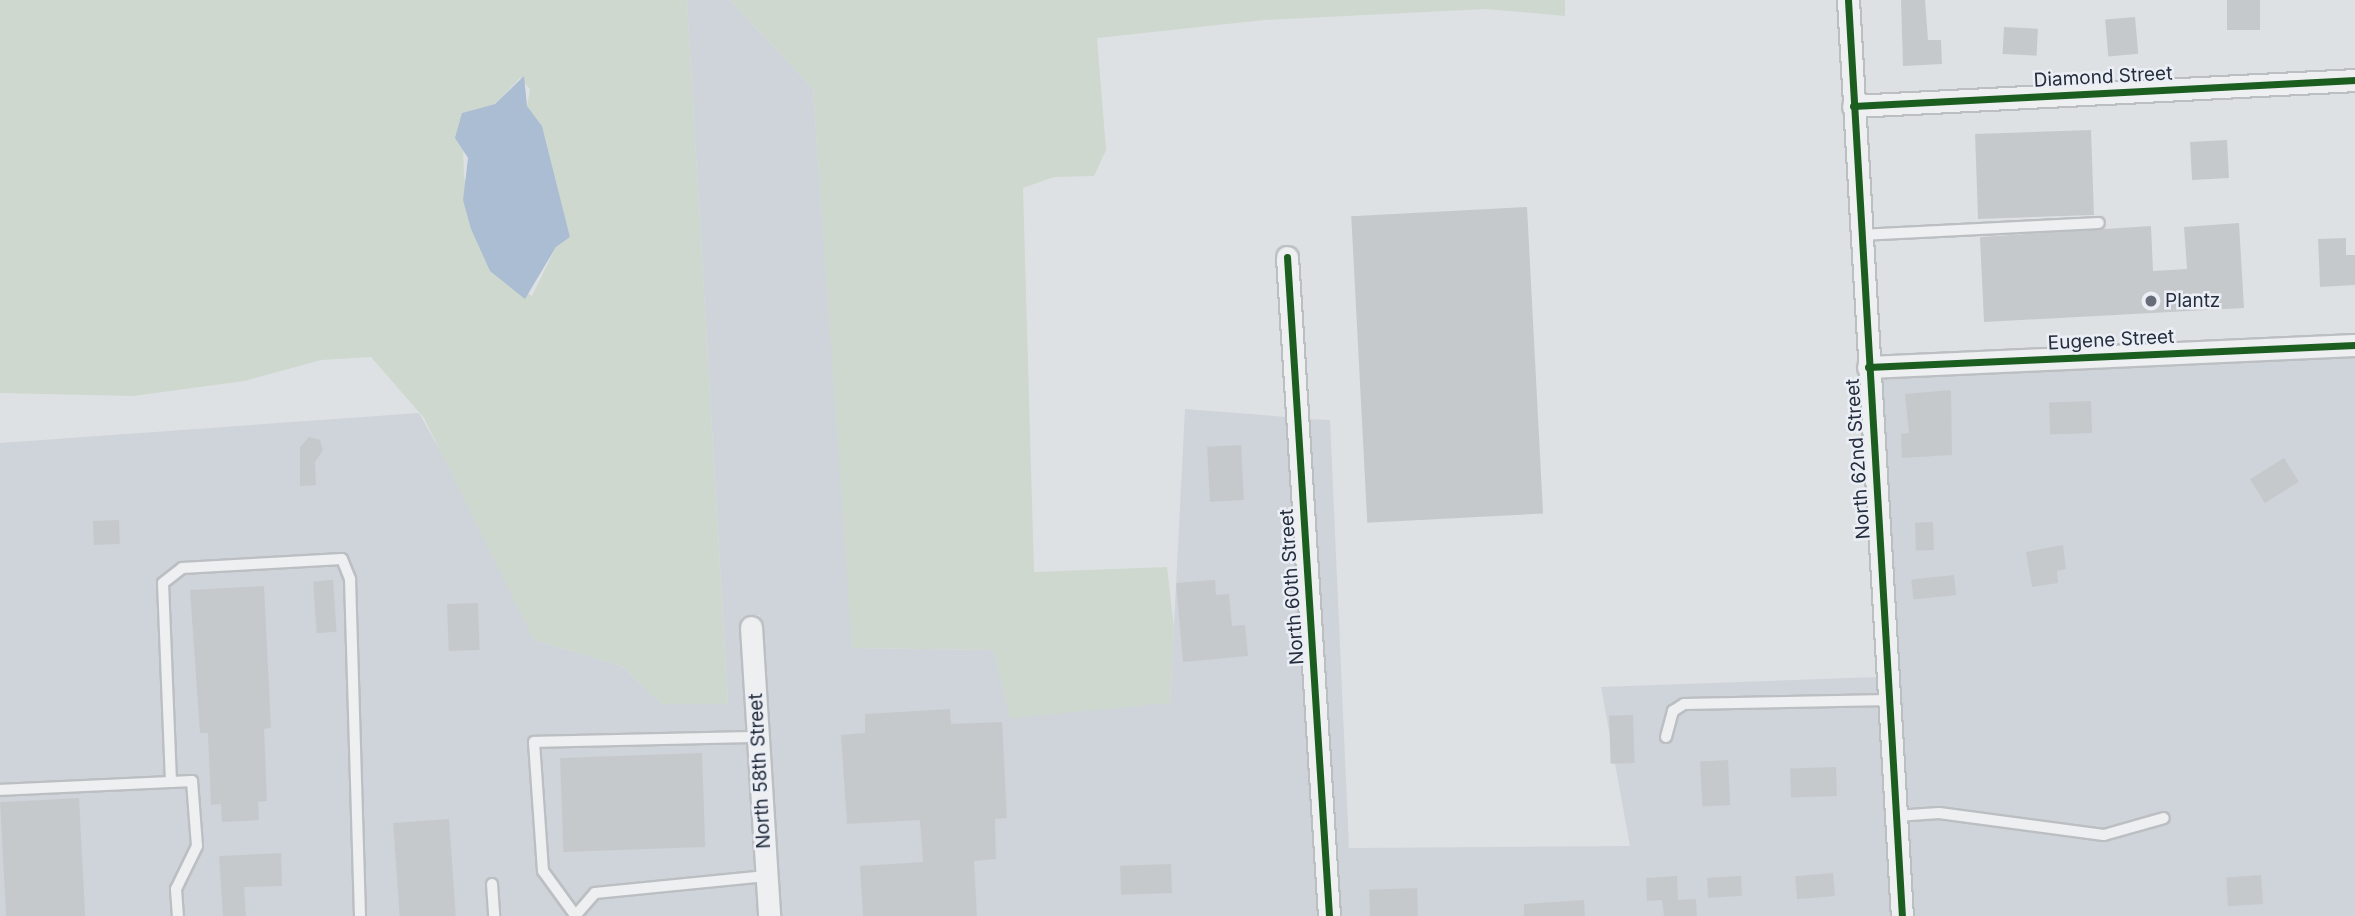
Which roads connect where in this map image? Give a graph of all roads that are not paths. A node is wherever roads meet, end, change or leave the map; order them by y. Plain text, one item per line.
1 (1848, 0) edge
2 (2355, 80) edge
3 (1853, 106) junction
4 (2099, 223) dead end
5 (1860, 235) junction
6 (1287, 257) dead end
7 (2355, 345) edge
8 (1868, 367) junction
9 (751, 627) dead end
10 (1889, 701) junction
11 (758, 737) junction
12 (1666, 737) dead end
13 (171, 782) junction
14 (0, 790) edge
15 (1896, 816) junction
16 (2164, 818) dead end
17 (766, 876) junction
18 (492, 884) dead end
19 (178, 916) edge
20 (360, 916) edge
21 (494, 916) edge
22 (575, 916) edge
23 (769, 916) edge
24 (1329, 916) edge
25 (1902, 916) edge

1 - 3 street, North 62nd Street
2 - 3 street, Diamond Street
3 - 5 street, North 62nd Street
4 - 5 lane
5 - 8 street, North 62nd Street
6 - 24 street, North 60th Street
7 - 8 street, Eugene Street
8 - 10 street, North 62nd Street
9 - 11 street, North 58th Street
10 - 12 lane
10 - 15 street, North 62nd Street
11 - 17 street, North 58th Street
11 - 22 lane
13 - 14 lane
13 - 19 lane
13 - 20 lane
15 - 16 lane
15 - 25 street, North 62nd Street
17 - 22 lane
17 - 23 street, North 58th Street
18 - 21 lane

